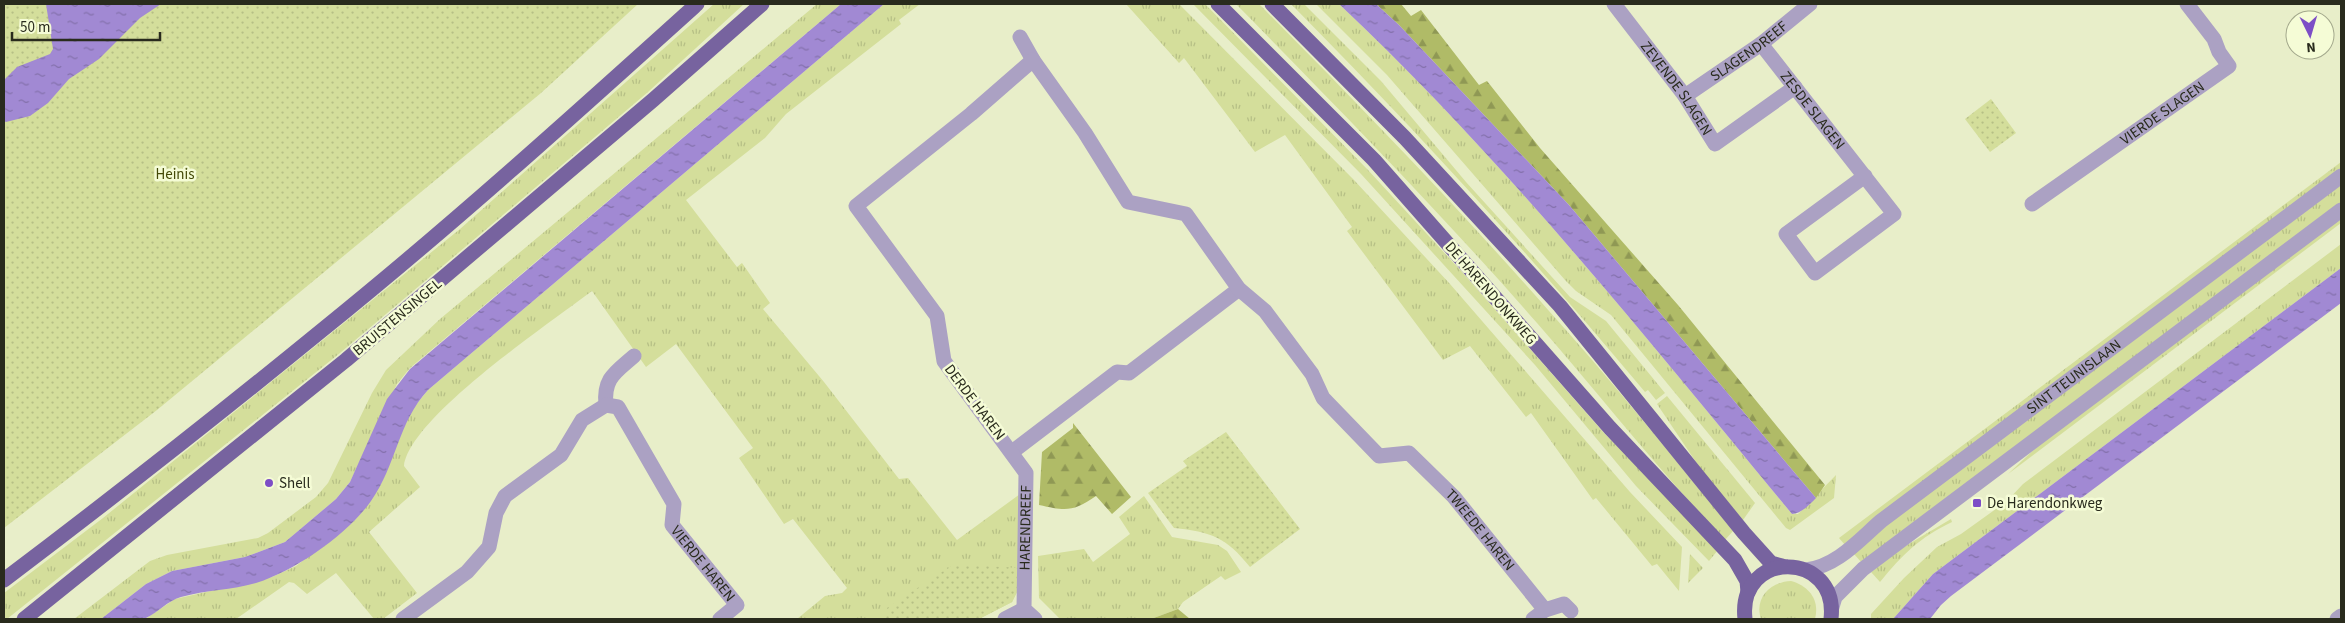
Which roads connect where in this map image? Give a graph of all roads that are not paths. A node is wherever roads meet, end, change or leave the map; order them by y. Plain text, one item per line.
1 (697, 4) edge
2 (762, 4) edge
3 (1218, 4) edge
4 (1272, 4) edge
5 (1614, 4) edge
6 (1810, 4) edge
7 (2187, 4) edge
8 (1020, 37) dead end
9 (1760, 44) junction
10 (1033, 60) junction
11 (1795, 87) junction
12 (1684, 96) junction
13 (1865, 176) junction
14 (2341, 176) edge
15 (2032, 204) dead end
16 (2341, 210) edge
17 (1239, 289) junction
18 (634, 356) dead end
19 (606, 404) junction
20 (1012, 452) junction
21 (1782, 566) junction
22 (1806, 570) junction
23 (4, 580) edge
24 (1748, 592) junction
25 (1571, 610) dead end
26 (1831, 613) edge
27 (1029, 614) edge
28 (1539, 615) edge
29 (2341, 616) edge
30 (24, 619) edge
31 (403, 619) edge
32 (720, 619) edge
33 (1005, 619) edge
34 (1745, 619) edge
35 (2337, 619) edge

1 - 23 main road
2 - 30 main road, BRUISTENSINGEL
3 - 24 main road, DE HARENDONKWEG
4 - 21 main road
5 - 12 street, ZEVENDE SLAGEN
6 - 9 street, SLAGENDREEF
7 - 15 street, VIERDE SLAGEN
8 - 10 street
9 - 11 street, ZESDE SLAGEN
9 - 12 street, SLAGENDREEF
10 - 17 street
10 - 20 street, DERDE HAREN
11 - 12 street, ZEVENDE SLAGEN
11 - 13 street, ZESDE SLAGEN
13 - 13 street, ZESDE SLAGEN
14 - 22 street, SINT TEUNISLAAN
16 - 26 street, SINT TEUNISLAAN
17 - 20 street, DERDE HAREN
17 - 28 street, TWEEDE HAREN
18 - 19 street
19 - 31 street
19 - 32 street, VIERDE HAREN
20 - 27 street, HARENDREEF
21 - 22 main road
21 - 24 main road
22 - 26 main road
24 - 34 main road
25 - 28 street, TWEEDE HAREN
27 - 33 street, HARENDREEF
29 - 35 street

